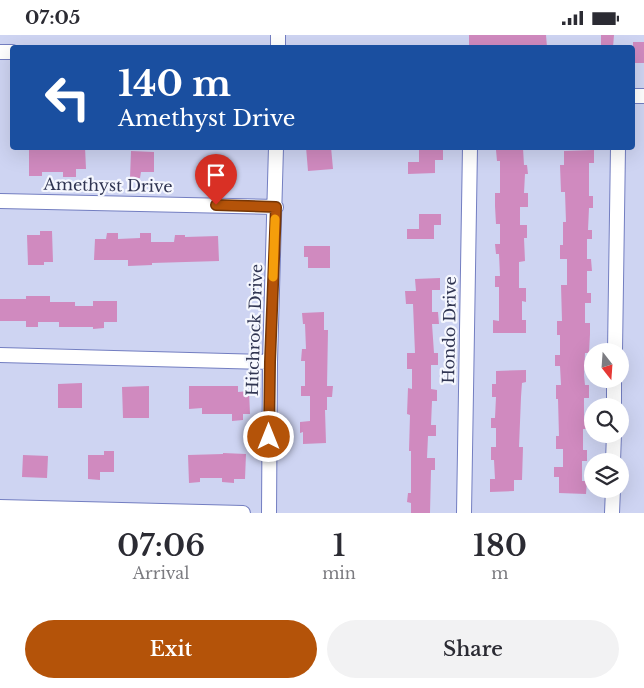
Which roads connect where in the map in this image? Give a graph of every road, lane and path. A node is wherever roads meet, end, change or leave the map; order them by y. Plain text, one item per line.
1 (276, 150) edge
2 (470, 150) edge
3 (618, 150) edge
4 (0, 201) edge
5 (276, 207) junction
6 (615, 343) edge
7 (0, 355) edge
8 (270, 362) junction
9 (613, 498) edge
10 (0, 507) edge
11 (243, 513) edge
12 (269, 513) edge
13 (464, 513) edge
14 (612, 513) edge

1 - 5 street, Hitchrock Drive
2 - 13 street, Hondo Drive
3 - 6 street
4 - 5 street, Amethyst Drive
5 - 8 street, Hitchrock Drive
7 - 8 street
8 - 12 street, Hitchrock Drive
9 - 14 street
10 - 11 street

